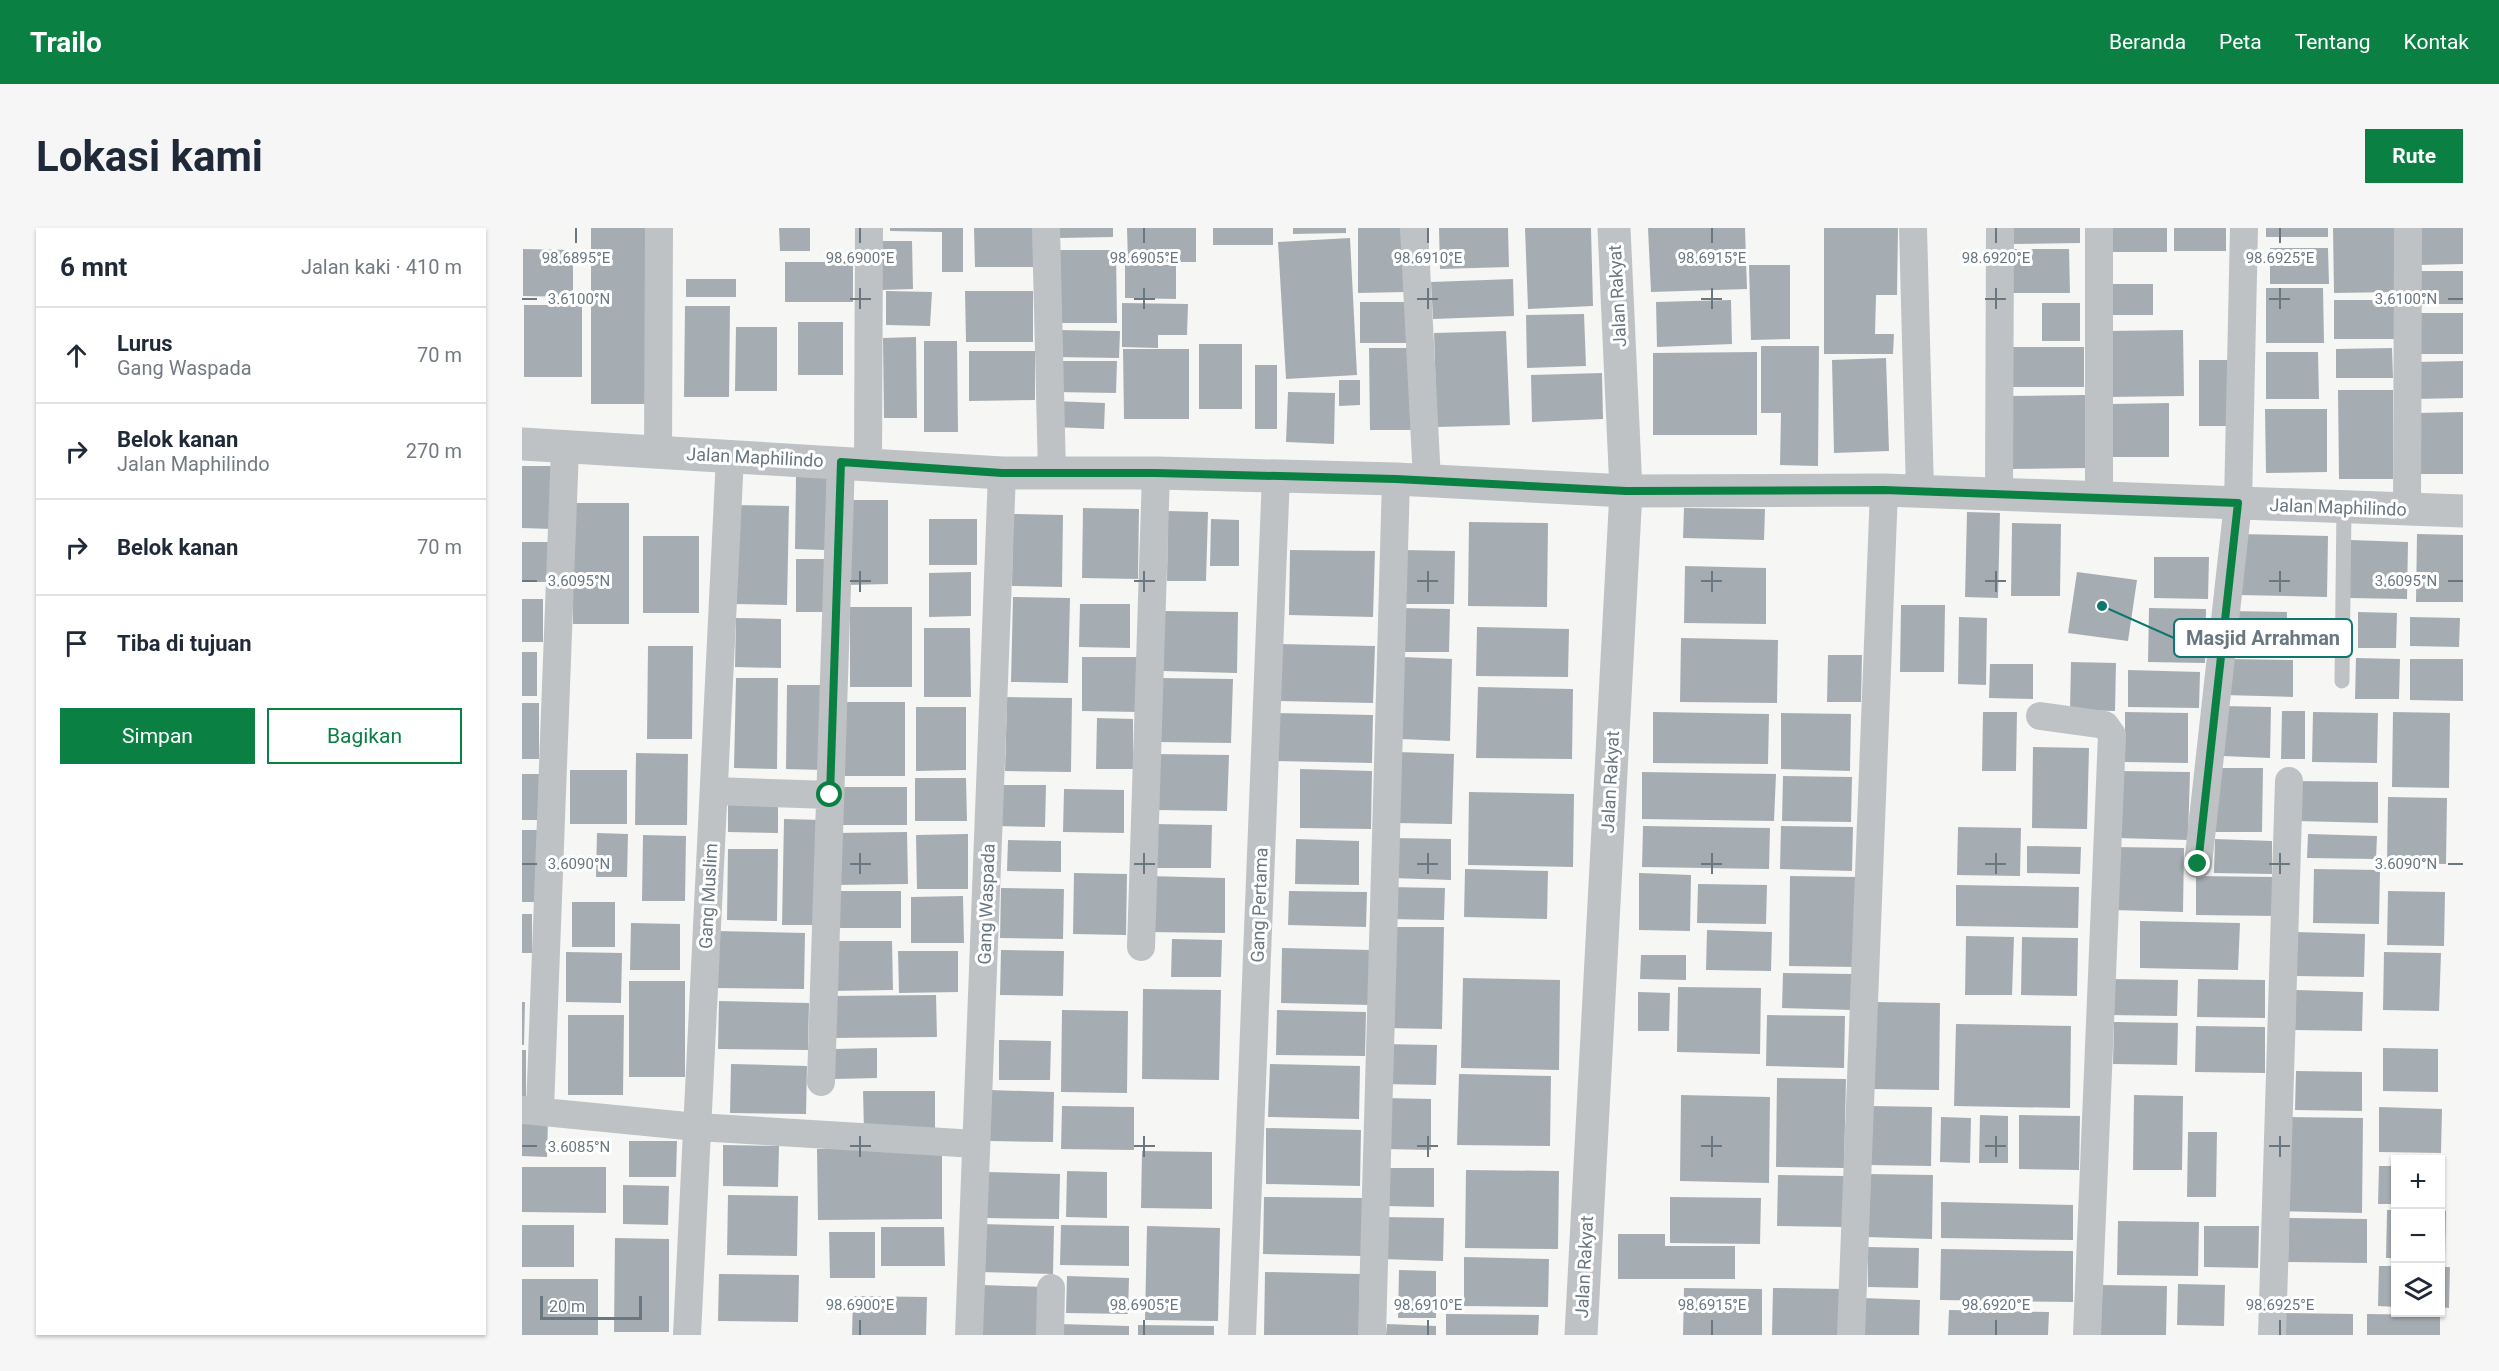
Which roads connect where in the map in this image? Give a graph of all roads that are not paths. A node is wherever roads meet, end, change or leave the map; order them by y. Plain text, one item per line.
1 (658, 228) edge
2 (869, 228) edge
3 (1046, 228) edge
4 (1414, 228) edge
5 (1614, 228) edge
6 (1913, 228) edge
7 (2000, 228) edge
8 (2099, 228) edge
9 (2244, 228) edge
10 (2408, 228) edge
11 (522, 444) edge
12 (565, 448) junction
13 (658, 451) junction
14 (730, 457) junction
15 (854, 463) junction
16 (1002, 473) junction
17 (1052, 473) junction
18 (1156, 473) junction
19 (1276, 476) junction
20 (1411, 479) junction
21 (1884, 490) junction
22 (1626, 491) junction
23 (1920, 491) junction
24 (1999, 494) junction
25 (2099, 498) junction
26 (2238, 503) junction
27 (2344, 507) junction
28 (2407, 509) junction
29 (2463, 511) edge
30 (2342, 681) dead end
31 (2040, 716) dead end
32 (2289, 781) dead end
33 (714, 791) junction
34 (830, 795) junction
35 (2198, 864) dead end
36 (1141, 947) dead end
37 (821, 1082) dead end
38 (531, 1110) edge
39 (697, 1127) junction
40 (976, 1144) junction
41 (1052, 1288) dead end
42 (687, 1335) edge
43 (969, 1335) edge
44 (1050, 1335) edge
45 (1242, 1335) edge
46 (1372, 1335) edge
47 (1581, 1335) edge
48 (1851, 1335) edge
49 (2087, 1335) edge
50 (2272, 1335) edge

1 - 13 street
2 - 15 street
3 - 17 street
4 - 20 street
5 - 22 street, Jalan Rakyat
6 - 23 street
7 - 24 street
8 - 25 street
9 - 26 street
10 - 28 street
11 - 12 street, Jalan Maphilindo
12 - 13 street, Jalan Maphilindo
12 - 38 street
13 - 14 street, Jalan Maphilindo
14 - 15 street, Jalan Maphilindo
14 - 33 street, Gang Muslim
15 - 16 street, Jalan Maphilindo
15 - 34 street
16 - 17 street, Jalan Maphilindo
16 - 40 street, Gang Waspada
17 - 18 street, Jalan Maphilindo
18 - 19 street, Jalan Maphilindo
18 - 36 street
19 - 20 street, Jalan Maphilindo
19 - 45 street, Gang Pertama
20 - 22 street, Jalan Maphilindo
20 - 46 street
21 - 22 street, Jalan Maphilindo
21 - 23 street, Jalan Maphilindo
21 - 48 street
22 - 47 street, Jalan Rakyat
23 - 24 street, Jalan Maphilindo
24 - 25 street, Jalan Maphilindo
25 - 26 street, Jalan Maphilindo
26 - 27 street, Jalan Maphilindo
26 - 35 street
27 - 28 street, Jalan Maphilindo
27 - 30 lane
28 - 29 street, Jalan Maphilindo
31 - 49 street
32 - 50 street
33 - 34 street
33 - 39 street, Gang Muslim
34 - 37 street
38 - 39 street
39 - 40 street
39 - 42 street, Gang Muslim
40 - 43 street, Gang Waspada
41 - 44 street

